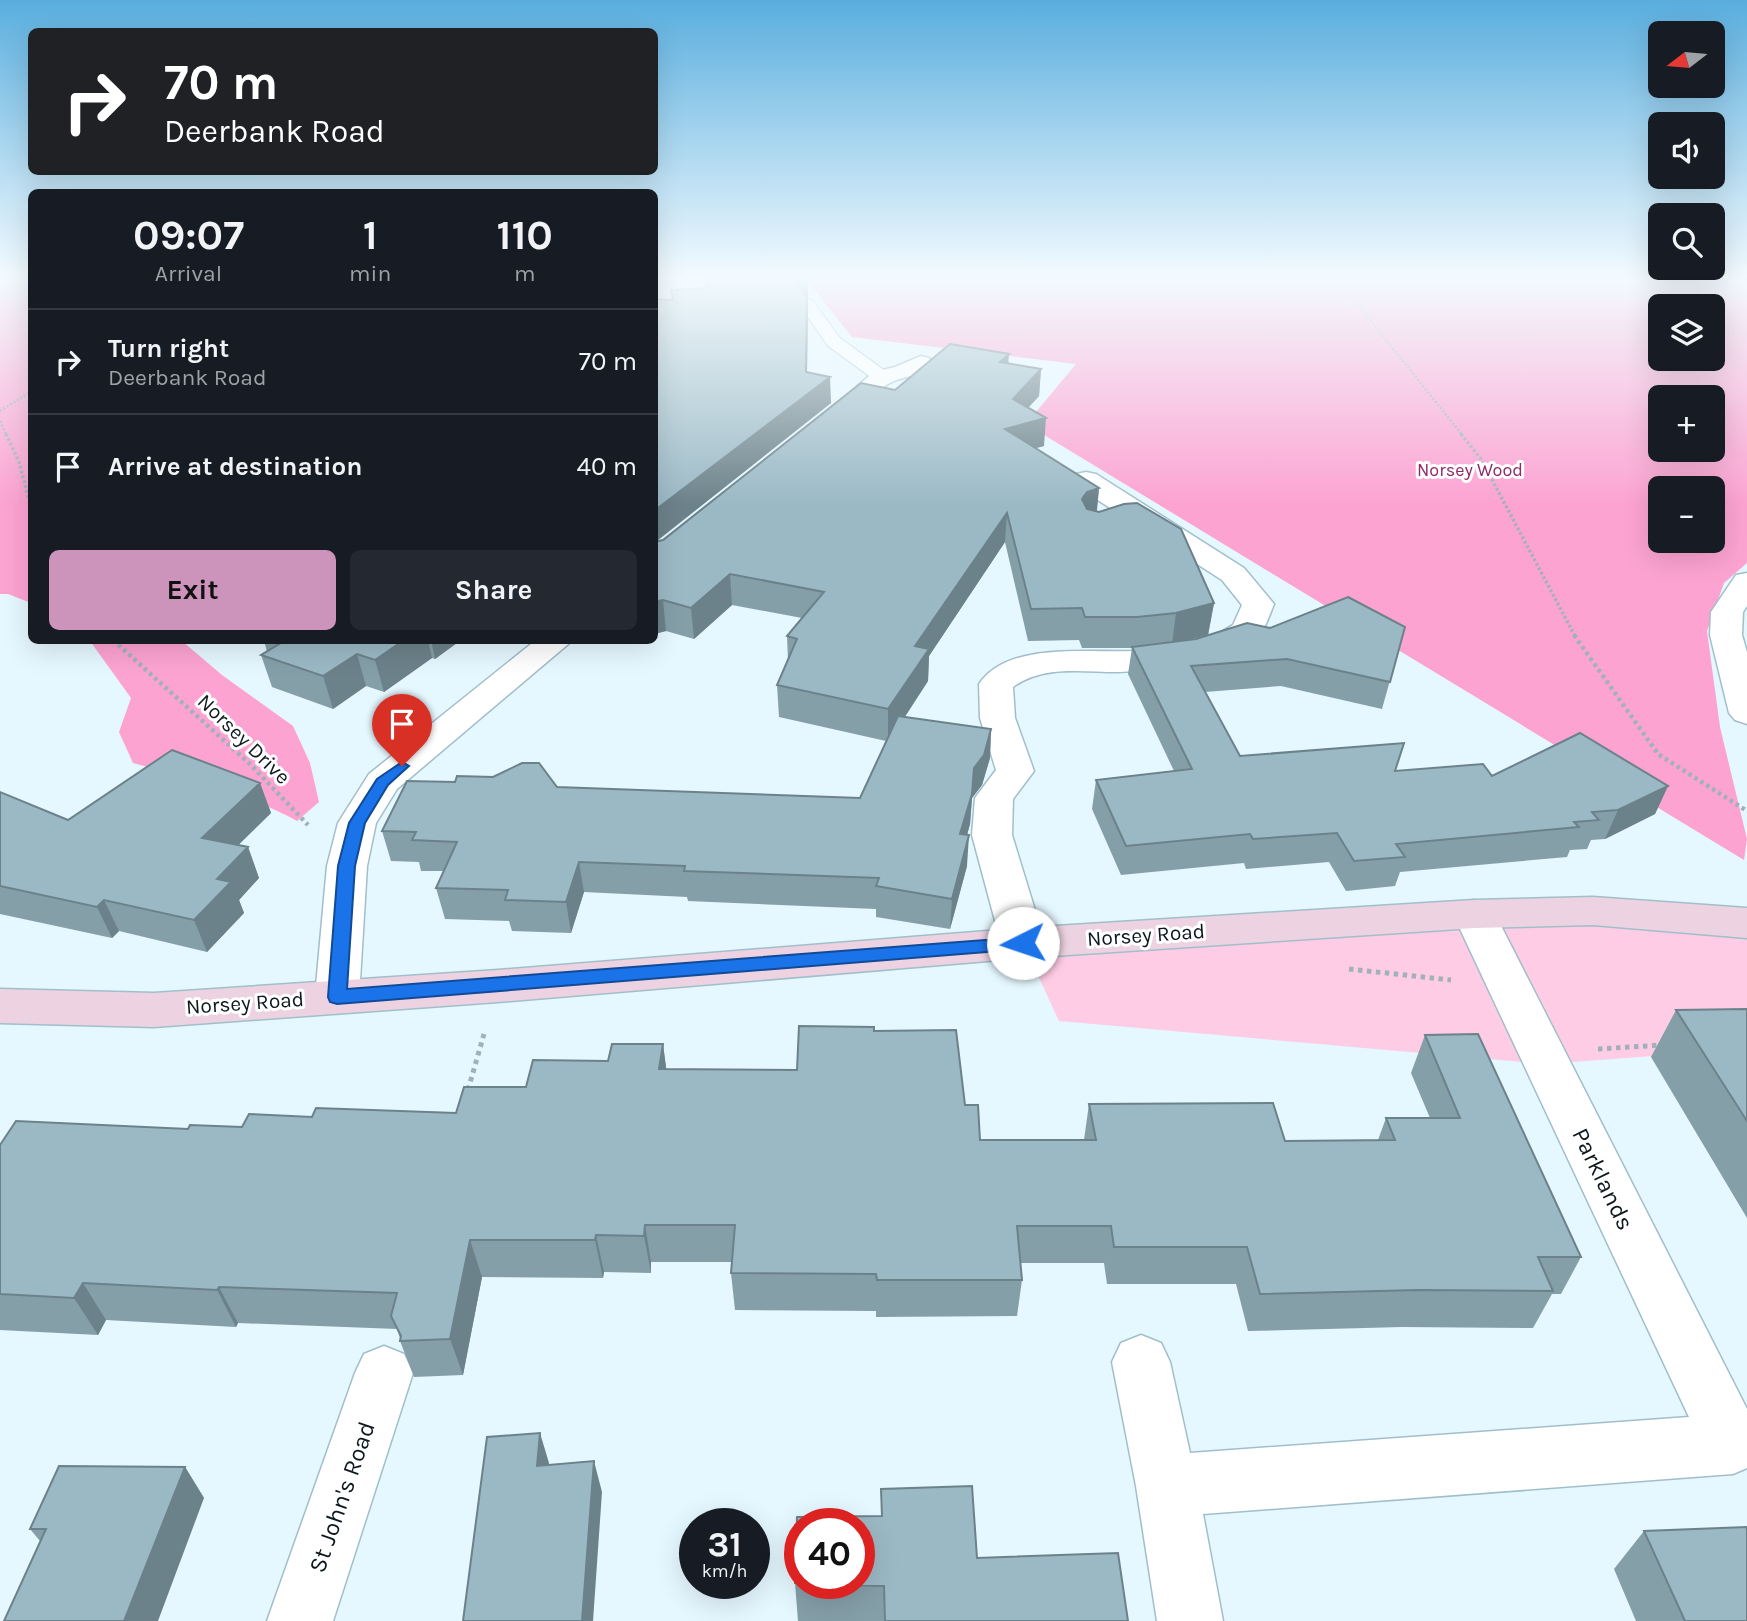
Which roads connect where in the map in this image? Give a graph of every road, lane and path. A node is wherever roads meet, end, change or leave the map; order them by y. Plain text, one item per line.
1 (849, 353) edge
2 (1396, 353) edge
3 (921, 363) dead end
4 (883, 377) junction
5 (28, 394) edge
6 (0, 411) edge
7 (0, 421) edge
8 (814, 434) edge
9 (1086, 480) edge
10 (28, 496) edge
11 (1140, 514) junction
12 (1107, 526) edge
13 (1747, 582) edge
14 (117, 644) edge
15 (552, 644) edge
16 (1747, 713) edge
17 (1747, 811) edge
18 (347, 866) junction
19 (1474, 914) junction
20 (1747, 923) edge
21 (1023, 943) junction
22 (498, 986) junction
23 (337, 997) junction
24 (0, 1006) edge
25 (1665, 1045) dead end
26 (1541, 1053) junction
27 (467, 1094) edge
28 (1141, 1362) dead end
29 (384, 1373) dead end
30 (1740, 1444) edge
31 (1167, 1486) junction
32 (300, 1621) edge
33 (1190, 1621) edge

1 - 4 lane
2 - 17 path
3 - 4 street
4 - 8 street
5 - 6 path
7 - 10 path
9 - 11 street
11 - 12 street
11 - 21 street
13 - 16 street
14 - 18 path, Norsey Drive
15 - 18 street
18 - 23 street
19 - 20 street, Norsey Road
19 - 21 street, Norsey Road
19 - 26 street, Parklands
21 - 22 street, Norsey Road
22 - 23 street, Norsey Road
22 - 27 path
23 - 24 street, Norsey Road
25 - 26 path
26 - 30 street, Parklands
28 - 31 street
29 - 32 street, St John's Road
30 - 31 street, Parklands
31 - 33 street

